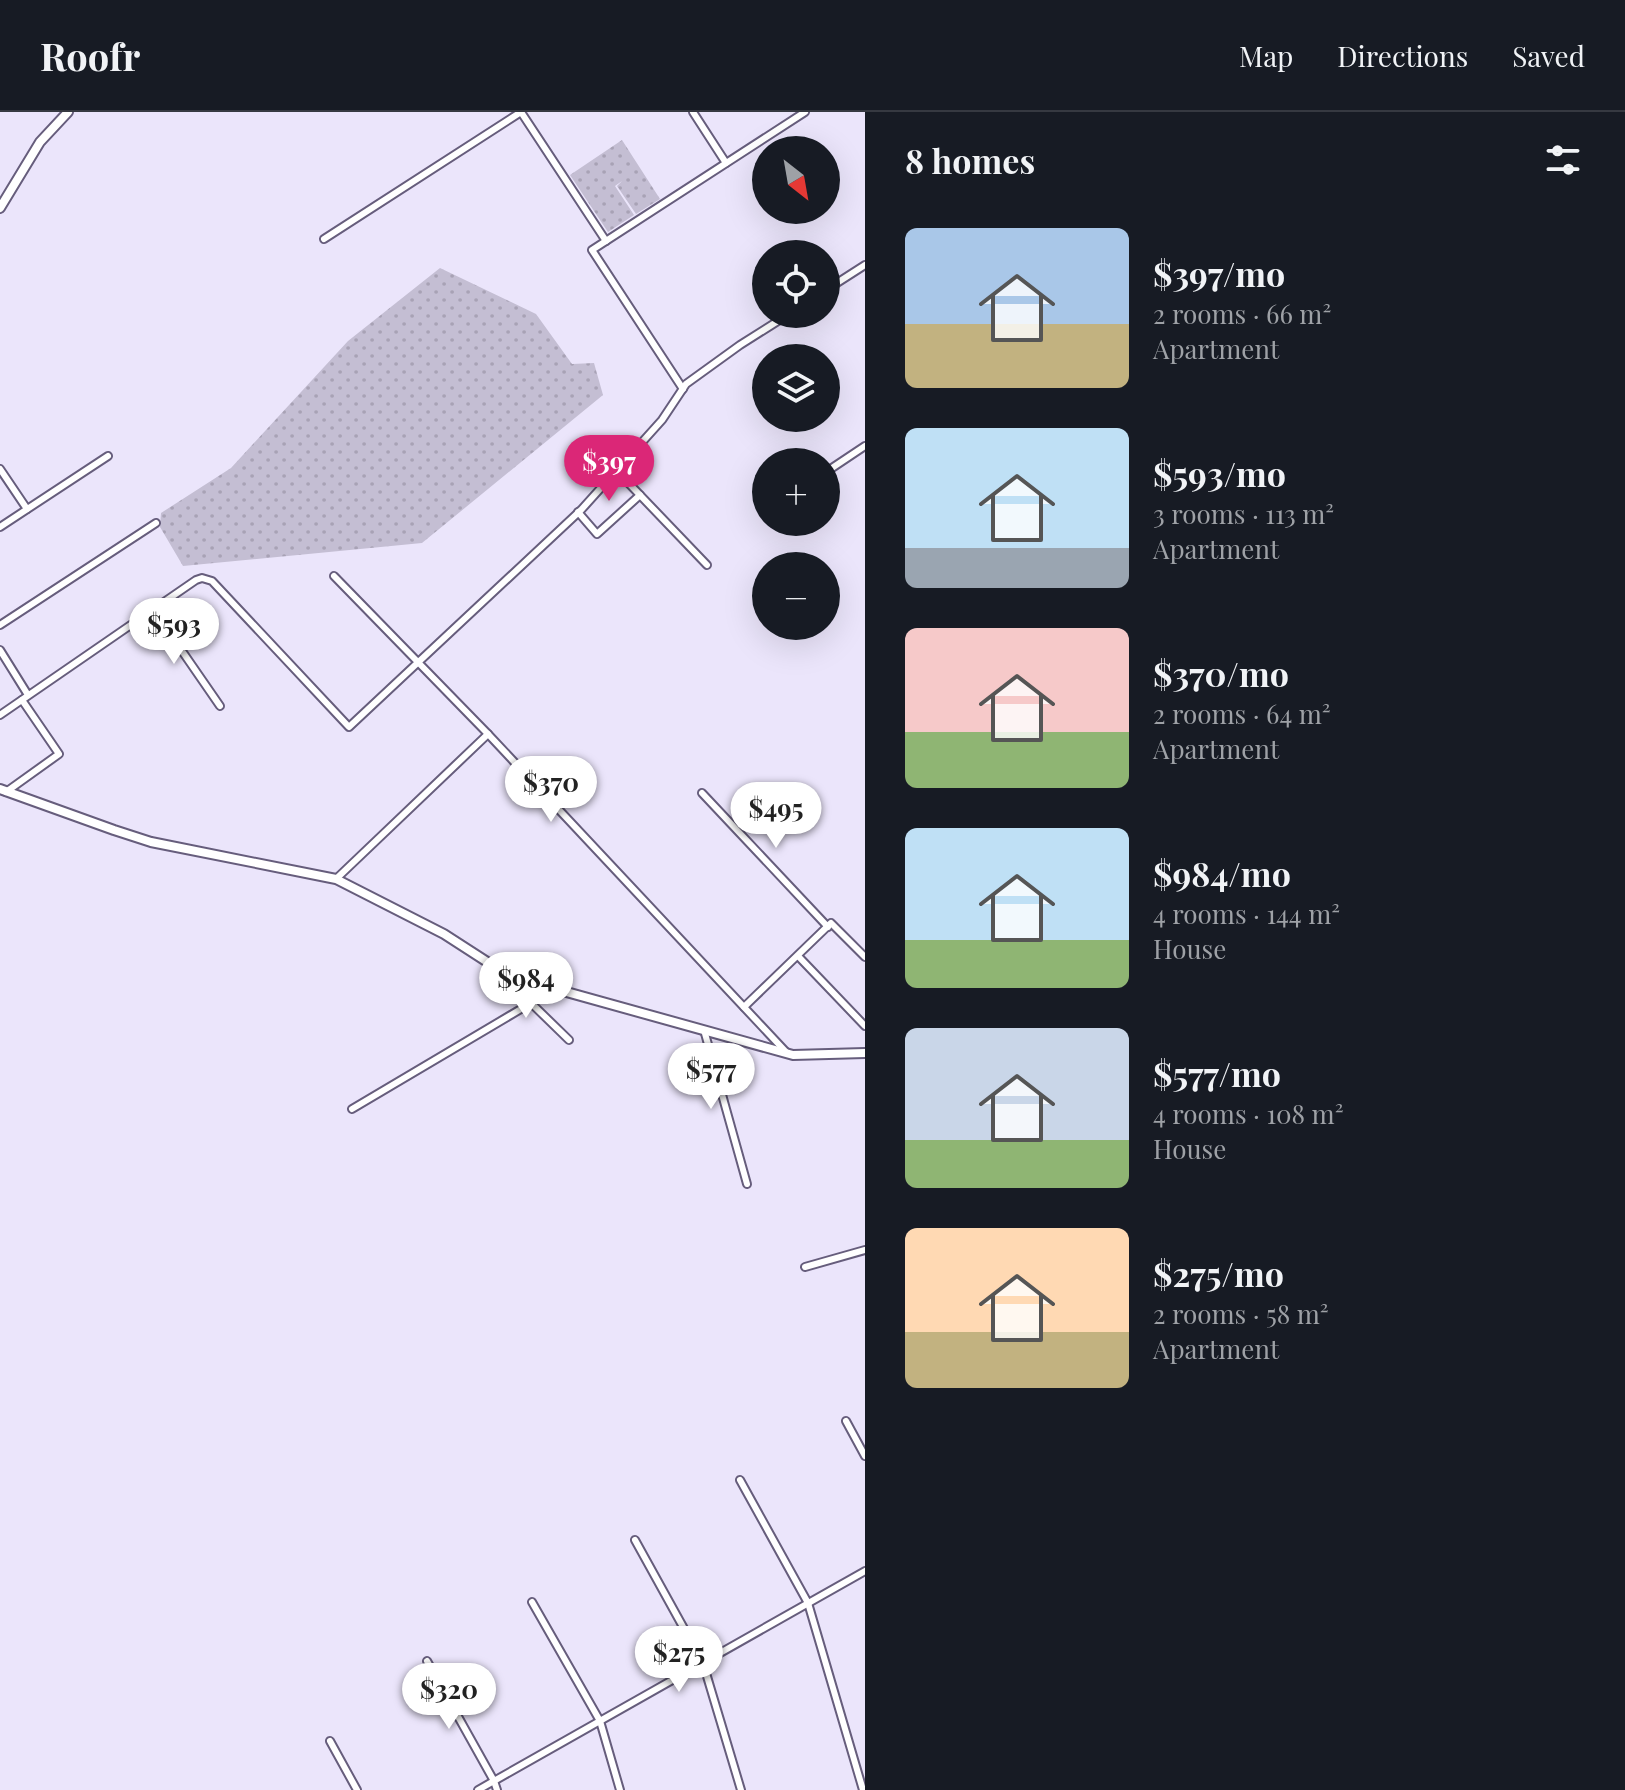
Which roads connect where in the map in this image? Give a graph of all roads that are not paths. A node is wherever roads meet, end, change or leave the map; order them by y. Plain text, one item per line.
1 (68, 112) edge
2 (521, 112) edge
3 (693, 112) edge
4 (805, 112) edge
5 (726, 163) junction
6 (0, 208) edge
7 (324, 239) dead end
8 (606, 241) junction
9 (862, 267) edge
10 (865, 276) edge
11 (840, 281) edge
12 (767, 328) edge
13 (683, 389) junction
14 (593, 446) dead end
15 (865, 446) edge
16 (108, 456) dead end
17 (840, 463) edge
18 (0, 469) edge
19 (617, 471) junction
20 (640, 495) junction
21 (27, 509) junction
22 (578, 512) junction
23 (156, 523) dead end
24 (0, 527) edge
25 (707, 565) dead end
26 (334, 576) dead end
27 (153, 609) junction
28 (0, 625) edge
29 (0, 650) edge
30 (419, 663) junction
31 (25, 697) junction
32 (220, 706) dead end
33 (0, 715) edge
34 (488, 734) junction
35 (3, 790) edge
36 (702, 793) dead end
37 (336, 879) junction
38 (828, 927) junction
39 (798, 956) junction
40 (865, 957) edge
41 (509, 976) junction
42 (531, 1003) junction
43 (744, 1007) junction
44 (865, 1026) edge
45 (704, 1030) junction
46 (569, 1040) dead end
47 (787, 1053) junction
48 (865, 1053) edge
49 (352, 1109) dead end
50 (747, 1184) dead end
51 (865, 1250) edge
52 (805, 1267) dead end
53 (846, 1421) dead end
54 (865, 1456) edge
55 (740, 1480) dead end
56 (635, 1540) dead end
57 (865, 1571) edge
58 (532, 1602) dead end
59 (808, 1603) junction
60 (427, 1661) dead end
61 (703, 1663) junction
62 (600, 1721) junction
63 (330, 1741) dead end
64 (494, 1781) junction
65 (357, 1790) edge
66 (478, 1790) edge
67 (497, 1790) edge
68 (620, 1790) edge
69 (741, 1790) edge
70 (863, 1790) edge

1 - 6 street
2 - 7 street
2 - 8 street
3 - 5 street
4 - 5 street
5 - 8 street
8 - 13 street
9 - 10 street
9 - 11 street
12 - 13 street
13 - 19 street
14 - 19 street
15 - 17 street
16 - 21 street
18 - 21 street
19 - 20 street
19 - 22 street
20 - 22 street
20 - 25 street
21 - 24 street
22 - 30 street
23 - 28 street
26 - 30 street
27 - 30 street
27 - 31 street
27 - 32 street
29 - 31 street
30 - 34 street
31 - 33 street
31 - 35 street
34 - 37 street
34 - 43 street
35 - 37 street
36 - 38 street
37 - 41 street
38 - 39 street
38 - 40 street
39 - 43 street
39 - 44 street
41 - 42 street
41 - 45 street
42 - 46 street
42 - 49 street
43 - 47 street
45 - 47 street
45 - 50 street
47 - 48 street
51 - 52 street
53 - 54 street
55 - 59 street
56 - 61 street
57 - 59 street
58 - 62 street
59 - 61 street
59 - 70 street
60 - 64 street
61 - 62 street
61 - 69 street
62 - 64 street
62 - 68 street
63 - 65 street
64 - 66 street
64 - 67 street

